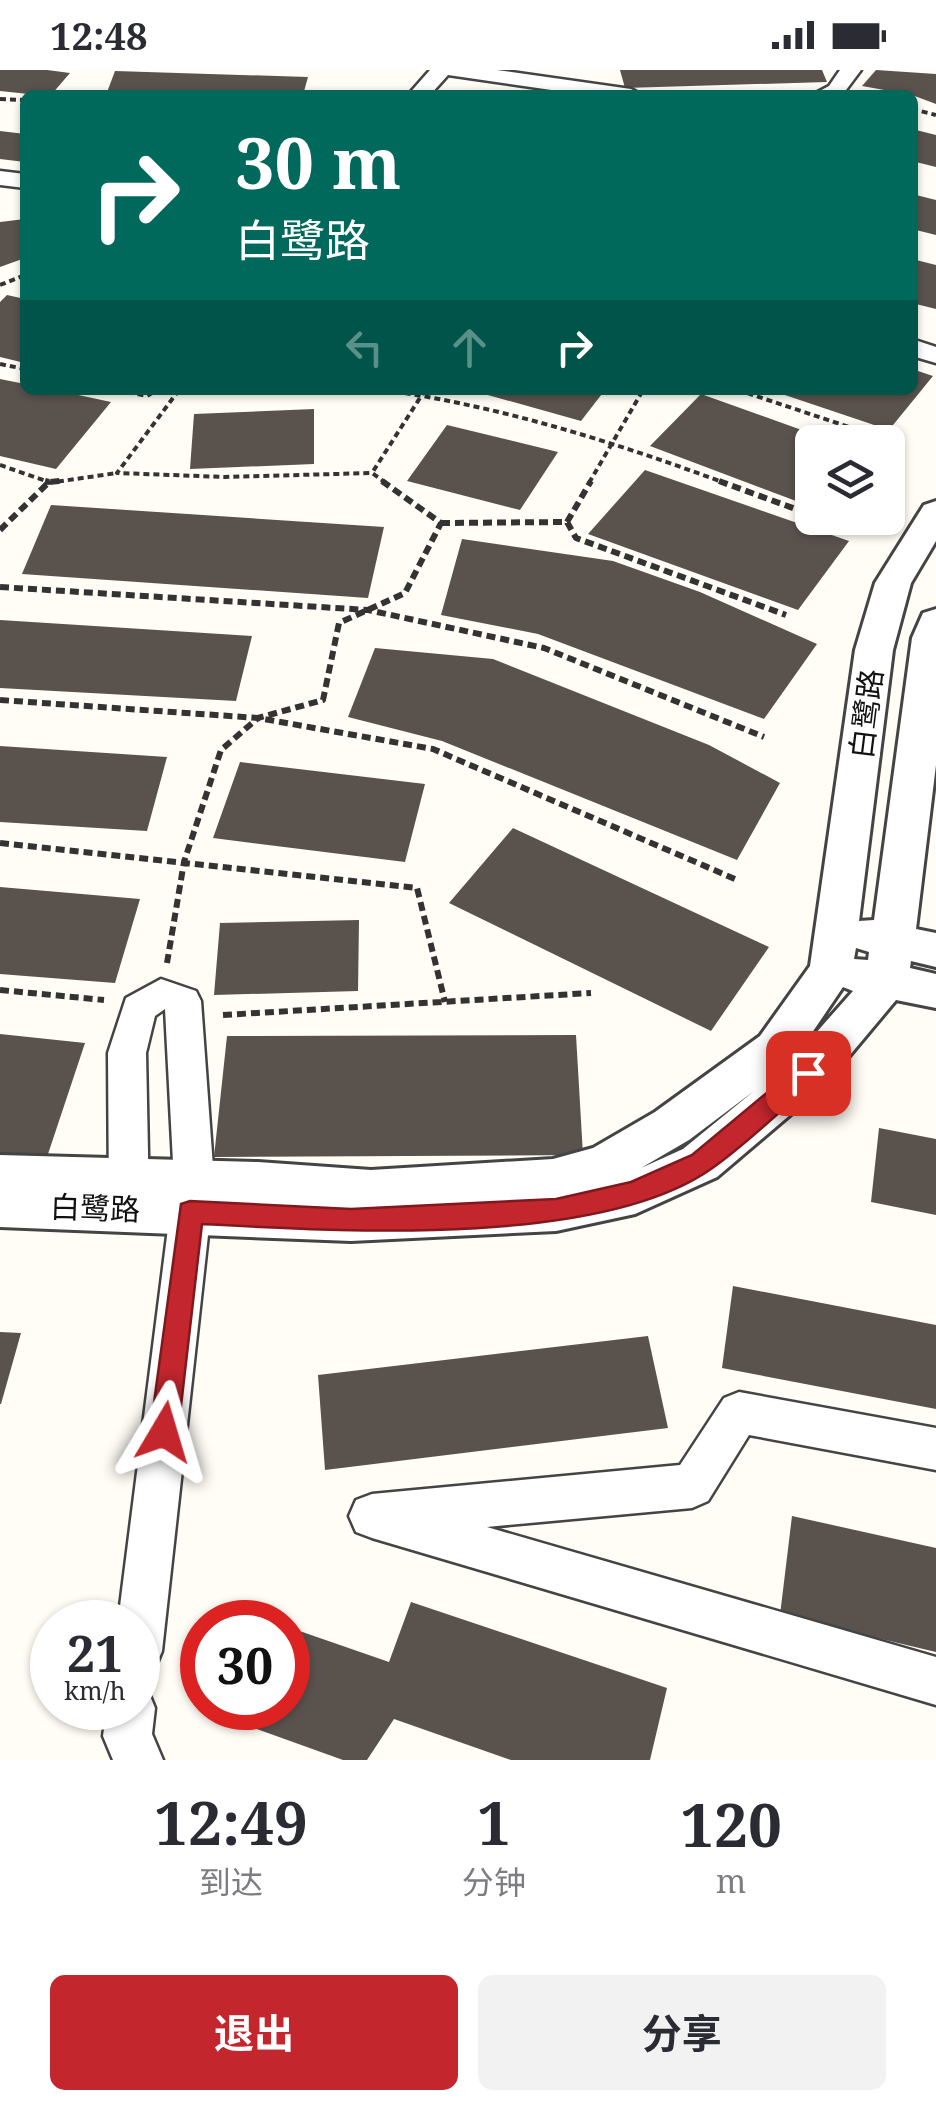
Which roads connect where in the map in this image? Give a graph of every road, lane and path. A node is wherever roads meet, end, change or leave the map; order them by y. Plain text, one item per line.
1 (441, 70) edge
2 (452, 70) edge
3 (852, 70) edge
4 (424, 90) edge
5 (595, 90) edge
6 (836, 90) edge
7 (175, 395) edge
8 (422, 395) edge
9 (435, 395) edge
10 (640, 395) edge
11 (753, 395) edge
12 (843, 425) edge
13 (613, 442) junction
14 (0, 465) edge
15 (117, 473) junction
16 (372, 474) junction
17 (49, 482) junction
18 (795, 508) edge
19 (936, 512) edge
20 (441, 522) junction
21 (566, 522) junction
22 (0, 530) edge
23 (0, 588) edge
24 (368, 610) junction
25 (786, 615) dead end
26 (934, 636) edge
27 (0, 700) edge
28 (258, 718) junction
29 (764, 737) dead end
30 (0, 843) edge
31 (184, 862) junction
32 (735, 879) dead end
33 (835, 950) junction
34 (905, 957) edge
35 (0, 990) edge
36 (936, 991) edge
37 (592, 993) dead end
38 (444, 1002) junction
39 (162, 1006) junction
40 (0, 1176) edge
41 (192, 1197) junction
42 (0, 1206) edge
43 (129, 1210) junction
44 (936, 1449) edge
45 (144, 1600) edge
46 (936, 1682) edge
47 (128, 1730) edge
48 (138, 1760) edge

1 - 4 street
2 - 5 street
3 - 6 street
7 - 15 path
8 - 16 path
9 - 13 path
10 - 13 path
11 - 12 path
13 - 18 path
13 - 21 path
14 - 17 path
15 - 16 path
15 - 17 path
16 - 20 path
17 - 22 path
19 - 33 street, 白鹭路
20 - 21 path
20 - 24 path
21 - 25 path
23 - 24 path
24 - 28 path
24 - 29 path
26 - 34 street, 白鹭路
27 - 28 path
28 - 31 path
28 - 32 path
30 - 31 path
31 - 38 path
31 - 39 path
33 - 34 street
33 - 41 street, 白鹭路
34 - 36 street
34 - 41 street, 白鹭路
35 - 39 path
37 - 38 path
38 - 39 path
39 - 41 street
39 - 43 street
40 - 41 street, 白鹭路
41 - 43 street, 白鹭路
41 - 45 street
42 - 43 street, 白鹭路
44 - 46 street
47 - 48 street

